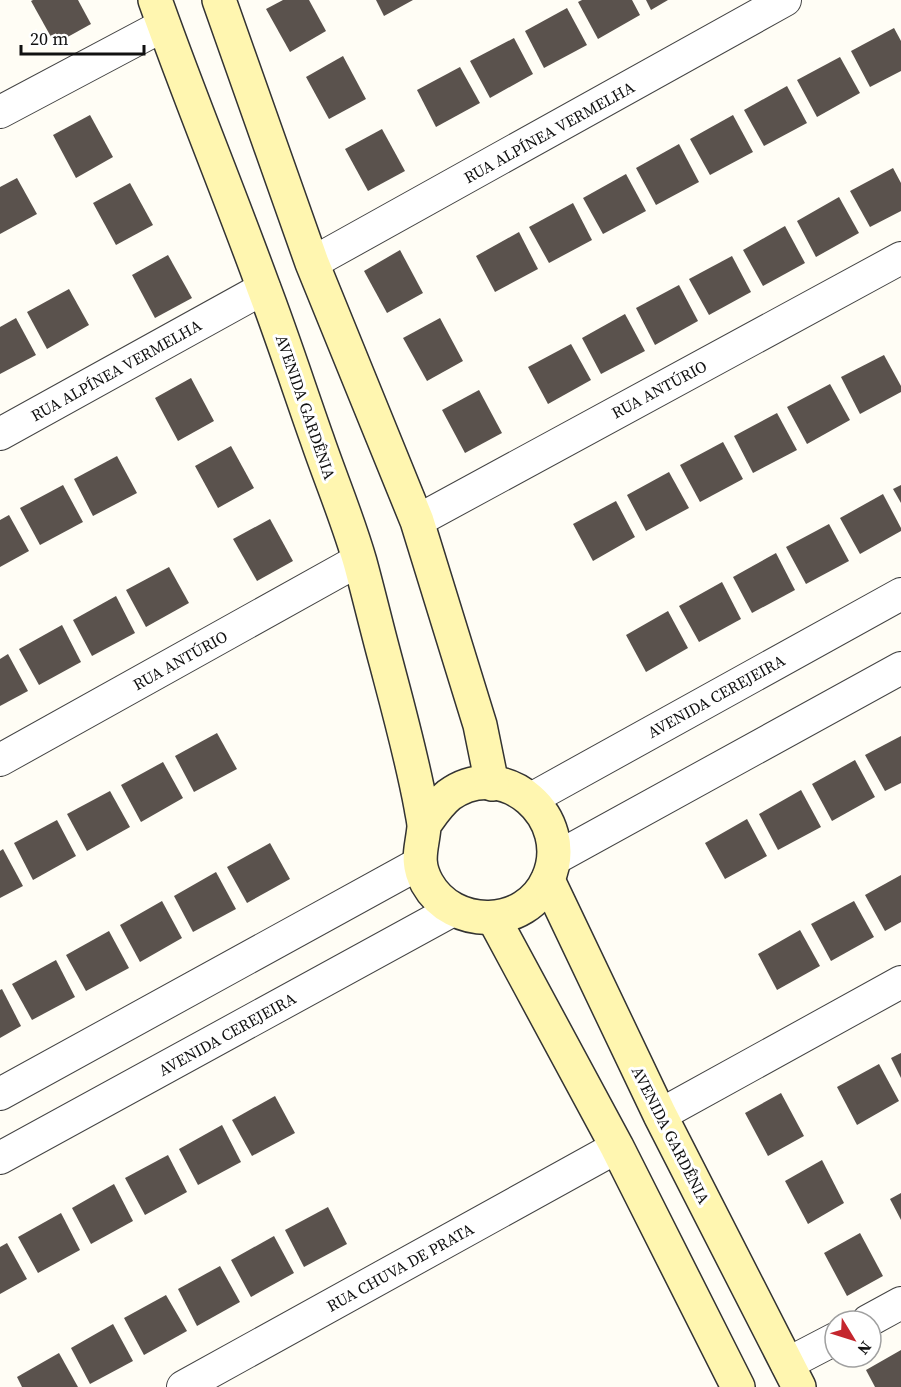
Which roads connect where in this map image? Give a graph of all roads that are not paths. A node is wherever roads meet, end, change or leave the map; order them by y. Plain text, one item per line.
1 (219, 0) edge
2 (785, 0) edge
3 (160, 12) edge
4 (0, 112) edge
5 (901, 258) edge
6 (312, 263) junction
7 (264, 288) junction
8 (0, 434) edge
9 (417, 520) junction
10 (359, 560) junction
11 (901, 594) edge
12 (901, 668) edge
13 (0, 760) edge
14 (492, 783) junction
15 (531, 799) junction
16 (424, 825) junction
17 (420, 863) junction
18 (551, 870) junction
19 (453, 910) junction
20 (494, 919) junction
21 (901, 982) edge
22 (0, 1094) edge
23 (660, 1115) junction
24 (617, 1147) junction
25 (0, 1158) edge
26 (901, 1303) edge
27 (883, 1313) edge
28 (823, 1350) edge
29 (793, 1376) edge
30 (183, 1387) edge
31 (738, 1387) edge

1 - 6 street
2 - 6 street, RUA ALPÍNEA VERMELHA
3 - 4 street
3 - 7 street, AVENIDA GARDÊNIA
5 - 9 street, RUA ANTÚRIO
6 - 9 street
7 - 8 street, RUA ALPÍNEA VERMELHA
7 - 10 street, AVENIDA GARDÊNIA
9 - 14 street
10 - 13 street, RUA ANTÚRIO
10 - 16 street, AVENIDA GARDÊNIA
11 - 15 street, AVENIDA CEREJEIRA
12 - 18 street
14 - 15 street
14 - 16 street
15 - 18 street
16 - 17 street
17 - 19 street
17 - 22 street
18 - 20 street
18 - 23 street, AVENIDA GARDÊNIA
19 - 20 street
19 - 25 street, AVENIDA CEREJEIRA
20 - 24 street
21 - 23 street
23 - 29 street, AVENIDA GARDÊNIA
24 - 30 street, RUA CHUVA DE PRATA
24 - 31 street
26 - 27 street
28 - 29 street

